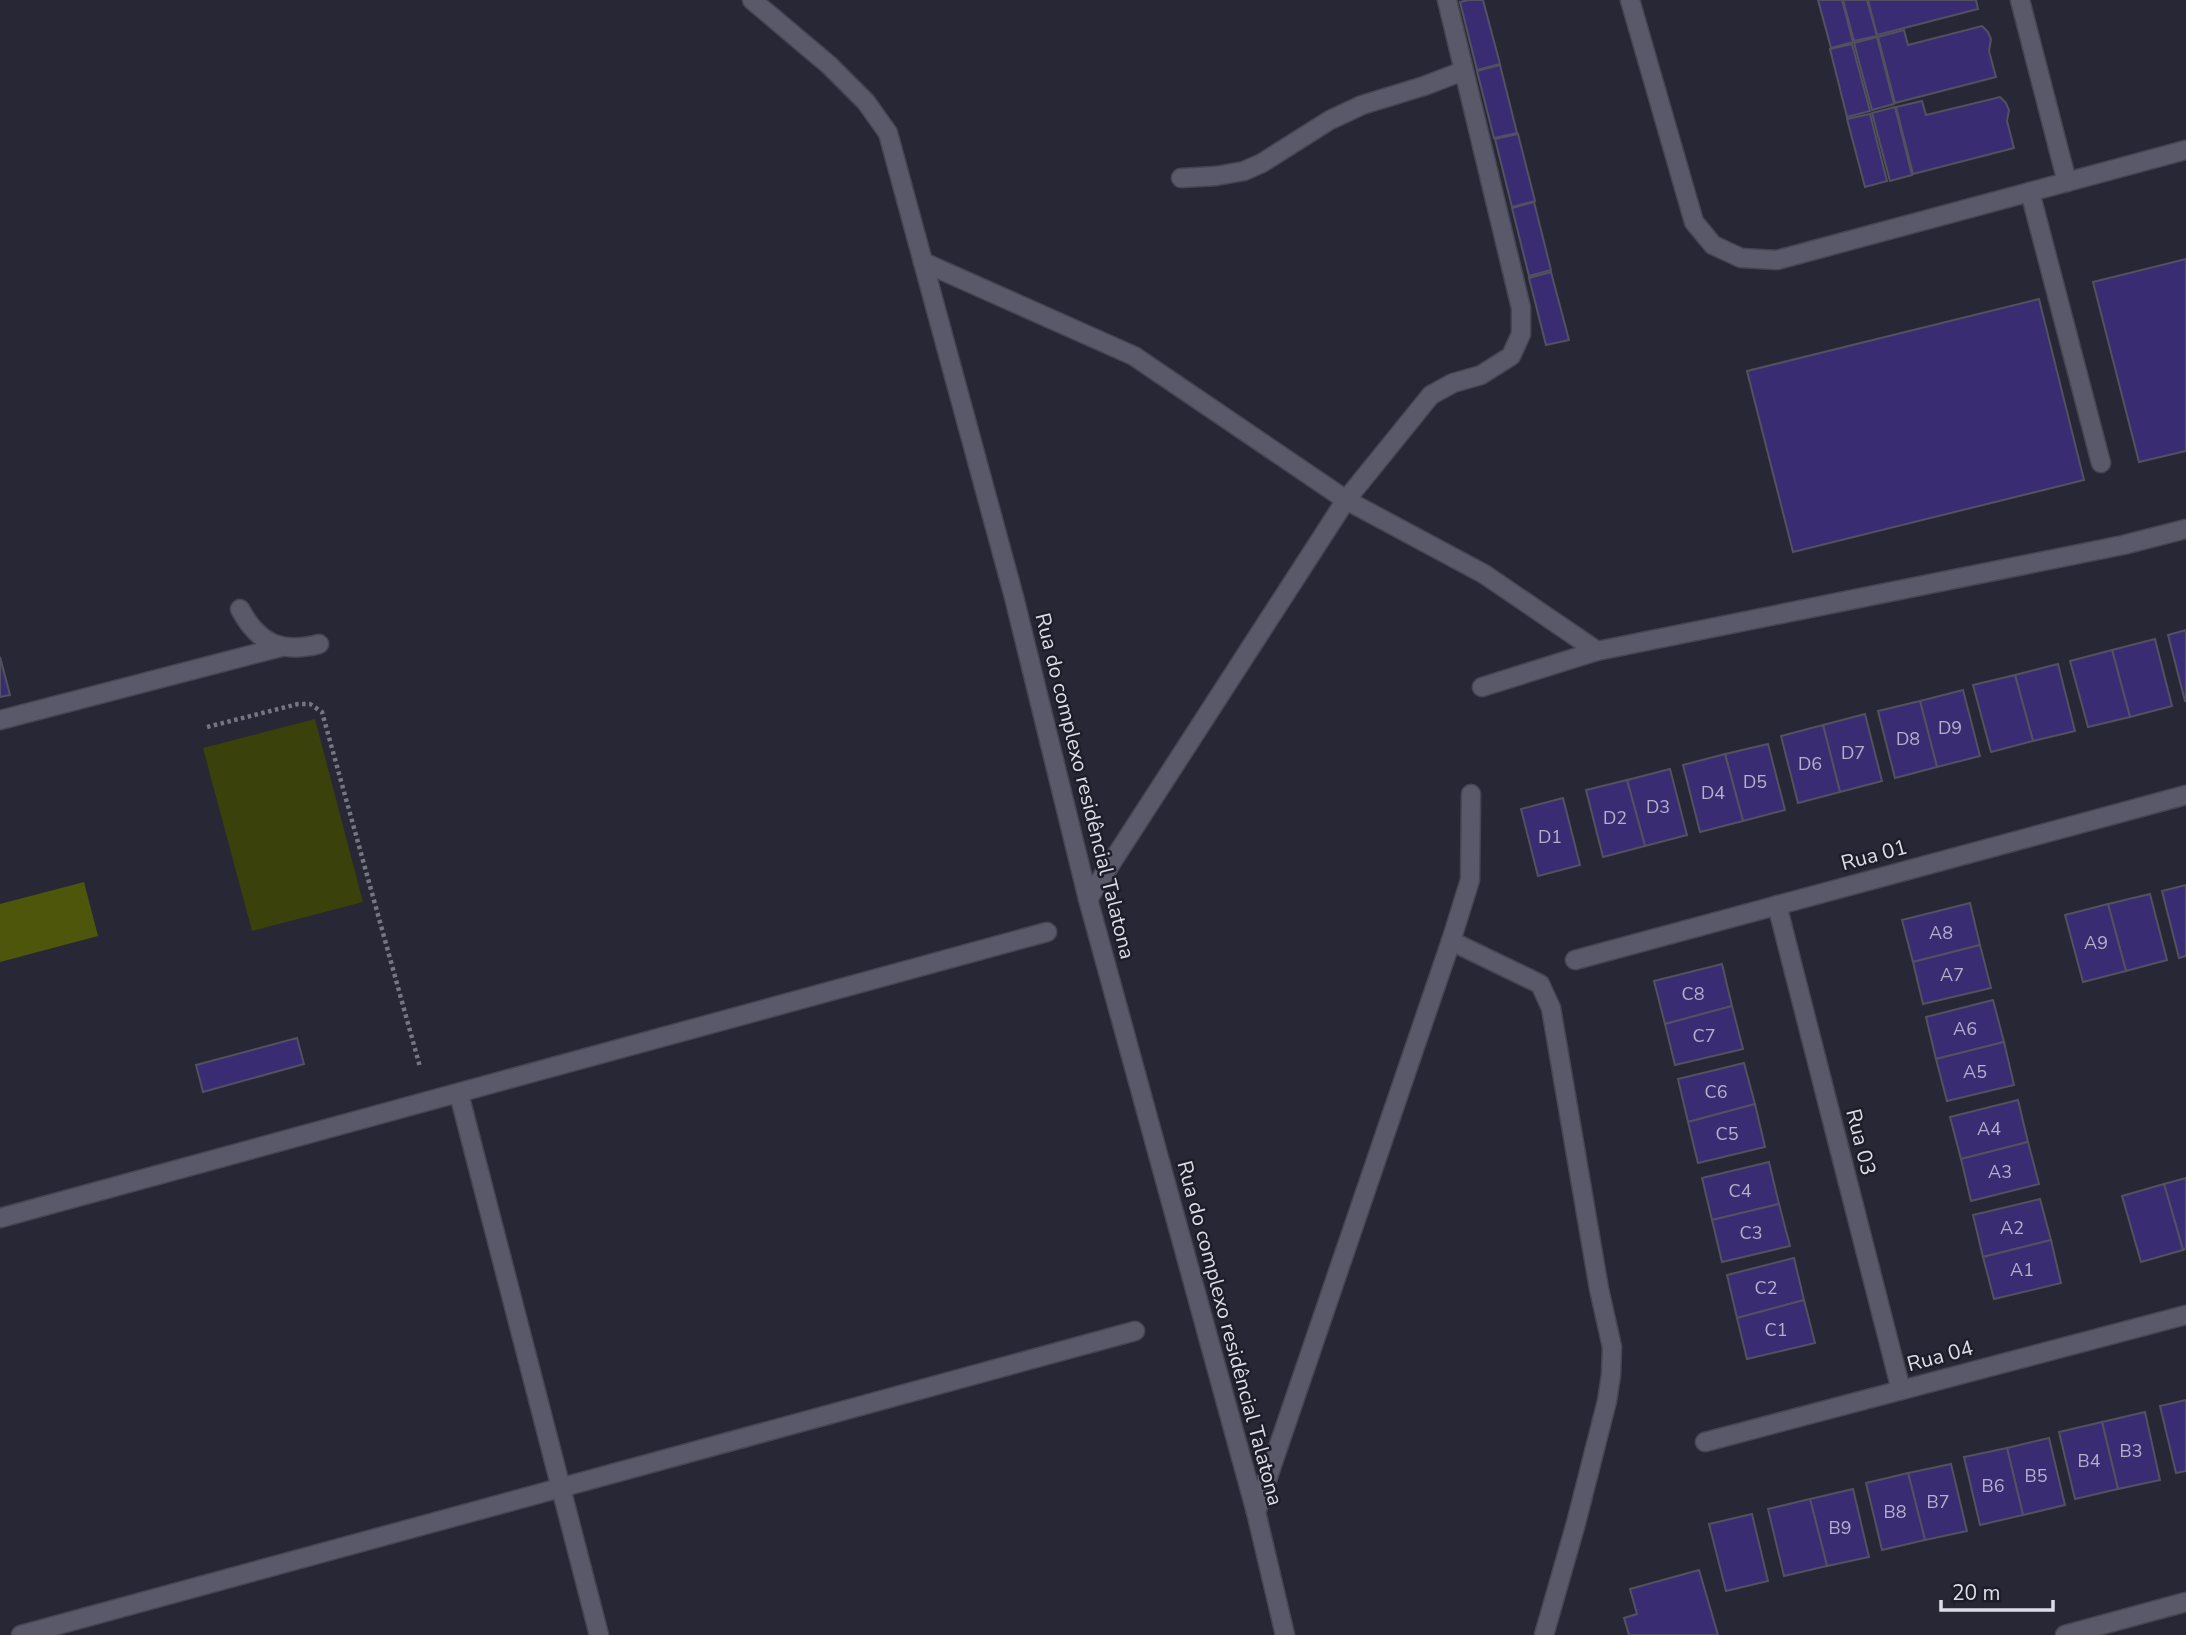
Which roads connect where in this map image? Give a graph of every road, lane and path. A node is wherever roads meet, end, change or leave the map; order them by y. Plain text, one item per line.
1 (752, 0) edge
2 (1447, 0) edge
3 (1630, 0) edge
4 (2020, 0) edge
5 (1463, 71) junction
6 (2186, 150) edge
7 (1181, 178) dead end
8 (2067, 182) junction
9 (2030, 192) junction
10 (923, 262) junction
11 (2101, 463) dead end
12 (1346, 500) junction
13 (2186, 529) edge
14 (240, 609) dead end
15 (318, 644) dead end
16 (281, 646) junction
17 (1597, 651) junction
18 (1482, 687) dead end
19 (0, 720) edge
20 (207, 727) dead end
21 (1471, 794) dead end
22 (2186, 795) edge
23 (1088, 899) junction
24 (1777, 905) junction
25 (1047, 932) dead end
26 (1451, 941) junction
27 (1575, 960) dead end
28 (420, 1067) dead end
29 (460, 1094) junction
30 (0, 1218) edge
31 (2186, 1315) edge
32 (1135, 1331) dead end
33 (1901, 1390) junction
34 (1705, 1442) dead end
35 (561, 1488) junction
36 (1256, 1512) junction
37 (2186, 1602) edge
38 (21, 1635) edge
39 (599, 1635) edge
40 (1285, 1635) edge
41 (1544, 1635) edge
42 (2065, 1635) edge

1 - 10 street, Rua do complexo residêncial Talatona
2 - 5 street
3 - 9 street
4 - 8 street
5 - 7 street
5 - 12 street
6 - 8 street
8 - 9 street
9 - 11 street
10 - 12 street
10 - 23 street, Rua do complexo residêncial Talatona
12 - 17 street
12 - 23 street
13 - 17 street
14 - 16 street
15 - 16 street
16 - 19 street
17 - 18 street
20 - 28 path
21 - 26 street
22 - 24 street, Rua 01
23 - 36 street, Rua do complexo residêncial Talatona
24 - 27 street, Rua 01
24 - 33 street, Rua 03
25 - 29 street
26 - 36 street
26 - 41 street
29 - 30 street
29 - 35 street
31 - 33 street, Rua 04
32 - 35 street
33 - 34 street, Rua 04
35 - 38 street
35 - 39 street
36 - 40 street, Rua do complexo residêncial Talatona
37 - 42 street

